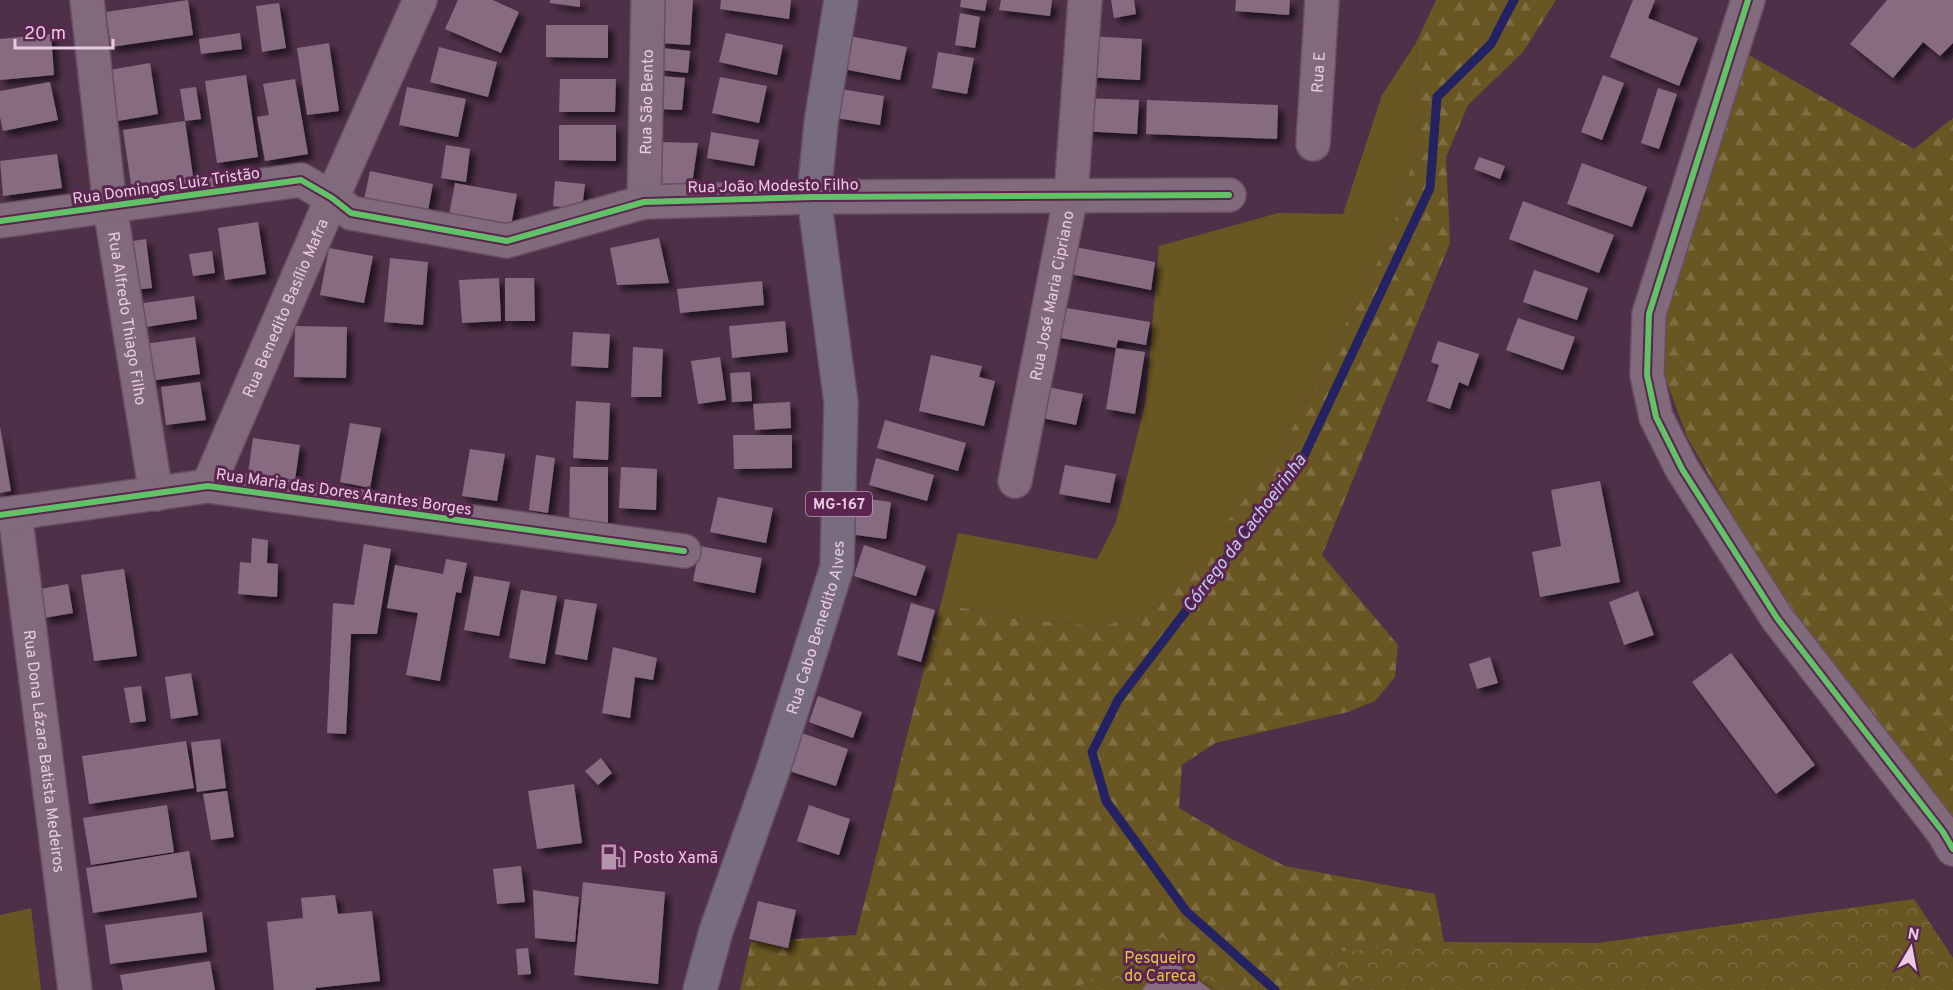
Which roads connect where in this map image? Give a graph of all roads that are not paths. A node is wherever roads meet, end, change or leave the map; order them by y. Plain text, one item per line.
1 (87, 0) edge
2 (420, 0) edge
3 (648, 0) edge
4 (841, 0) edge
5 (1085, 0) edge
6 (1322, 0) edge
7 (1748, 0) edge
8 (1313, 144) dead end
9 (1071, 195) junction
10 (1229, 195) dead end
11 (814, 197) junction
12 (332, 198) junction
13 (644, 202) junction
14 (110, 207) junction
15 (0, 221) edge
16 (1014, 481) dead end
17 (208, 486) junction
18 (156, 494) junction
19 (7, 514) edge
20 (684, 551) dead end
21 (1953, 849) edge
22 (75, 990) edge
23 (700, 990) edge

1 - 14 street, Rua Alfredo Thiago Filho
2 - 12 street, Rua Benedito Basílio Mafra
3 - 13 street, Rua São Bento
4 - 11 main road, Rua Cabo Benedito Alves / MG-167
5 - 9 street, Rua José Maria Cipriano
6 - 8 street, Rua E
7 - 21 street
9 - 10 street, Rua João Modesto Filho
9 - 11 street, Rua João Modesto Filho
9 - 16 street, Rua José Maria Cipriano
11 - 13 street, Rua João Modesto Filho
11 - 23 main road, Rua Cabo Benedito Alves / MG-167
12 - 13 street, Rua João Modesto Filho
12 - 14 street, Rua Domingos Luiz Tristão
12 - 17 street, Rua Benedito Basílio Mafra
14 - 15 street, Rua Domingos Luiz Tristão
14 - 18 street, Rua Alfredo Thiago Filho
17 - 18 street, Rua Maria das Dores Arantes Borges
17 - 20 street, Rua Maria das Dores Arantes Borges
18 - 19 street, Rua Maria das Dores Arantes Borges
19 - 22 street, Rua Dona Lázara Batista Medeiros

